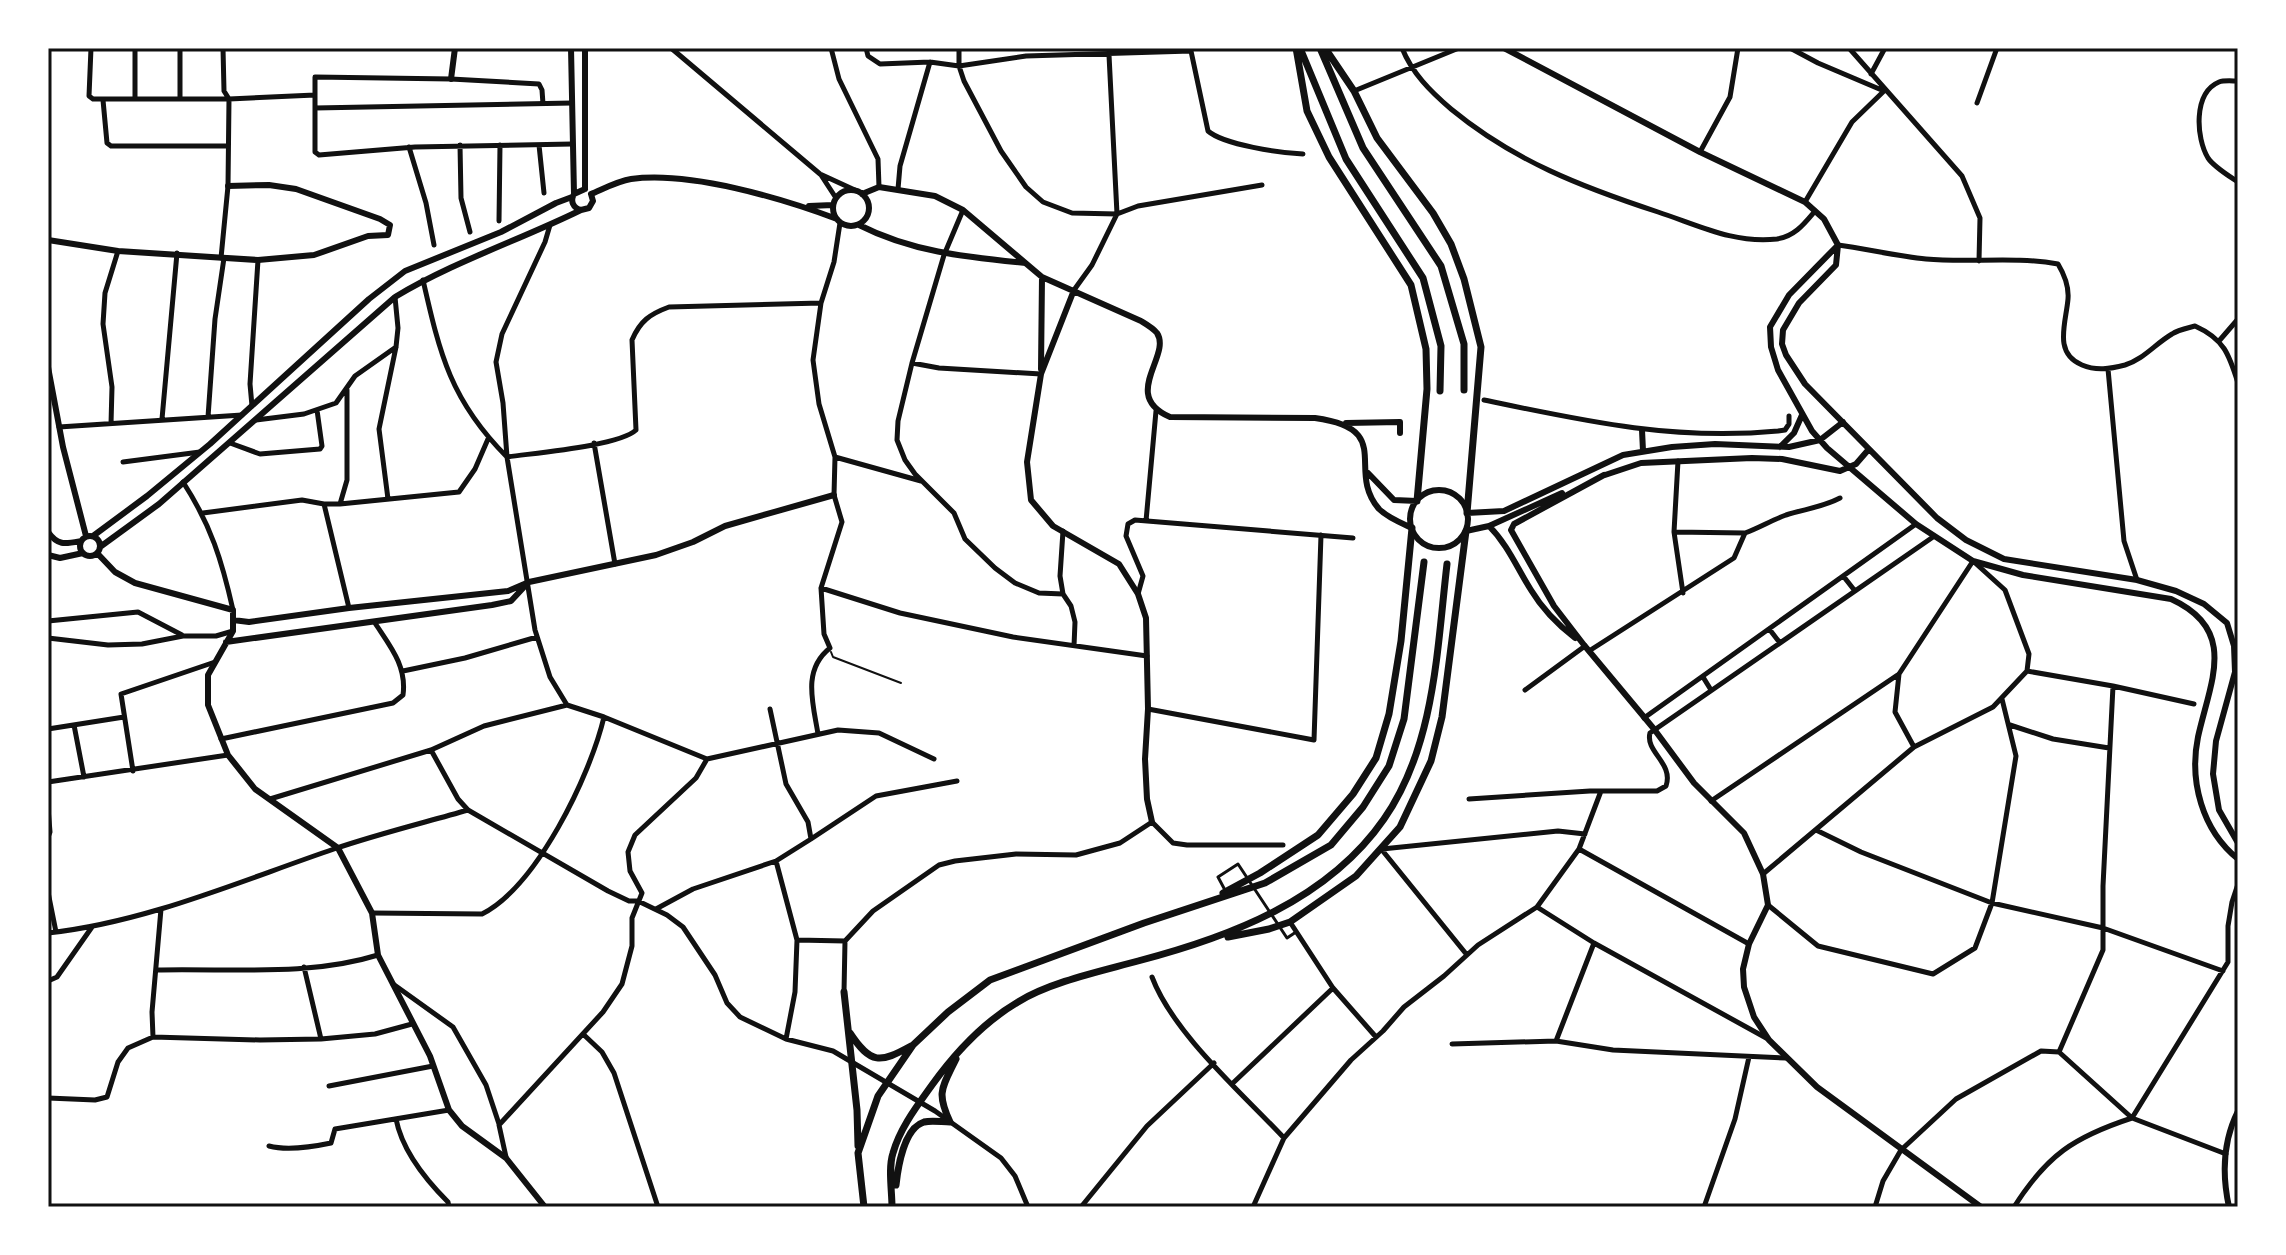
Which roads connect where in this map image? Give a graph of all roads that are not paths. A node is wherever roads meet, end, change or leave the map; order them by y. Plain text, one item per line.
1 (91, 48) edge
2 (135, 48) edge
3 (180, 48) edge
4 (223, 48) edge
5 (455, 48) edge
6 (571, 48) edge
7 (585, 48) edge
8 (671, 48) edge
9 (831, 48) edge
10 (866, 48) edge
11 (959, 48) edge
12 (1037, 48) edge
13 (1298, 48) edge
14 (1323, 48) edge
15 (1402, 48) edge
16 (1459, 48) edge
17 (1504, 48) edge
18 (1738, 48) edge
19 (1790, 48) edge
20 (1849, 48) edge
21 (1885, 48) edge
22 (1997, 48) edge
23 (1178, 50) edge
24 (1109, 55) junction
25 (1038, 56) junction
26 (930, 62) junction
27 (959, 66) junction
28 (1410, 68) junction
29 (1871, 74) junction
30 (451, 79) junction
31 (2238, 81) edge
32 (1354, 91) junction
33 (1884, 91) junction
34 (315, 95) junction
35 (135, 98) junction
36 (180, 98) junction
37 (229, 99) junction
38 (103, 100) junction
39 (572, 103) junction
40 (1977, 103) dead end
41 (543, 104) junction
42 (315, 108) junction
43 (572, 144) junction
44 (460, 145) junction
45 (500, 145) junction
46 (539, 145) junction
47 (228, 146) junction
48 (409, 147) junction
49 (1700, 152) junction
50 (1303, 154) dead end
51 (820, 174) junction
52 (2238, 182) edge
53 (1262, 185) dead end
54 (228, 186) junction
55 (879, 187) junction
56 (898, 189) junction
57 (588, 192) junction
58 (859, 192) junction
59 (544, 193) dead end
60 (573, 195) junction
61 (835, 201) junction
62 (1805, 202) junction
63 (803, 207) junction
64 (581, 210) junction
65 (963, 210) junction
66 (1816, 210) junction
67 (1117, 214) junction
68 (499, 221) dead end
69 (838, 221) junction
70 (550, 225) junction
71 (859, 225) junction
72 (470, 232) dead end
73 (48, 240) edge
74 (1838, 245) junction
75 (118, 251) junction
76 (433, 252) junction
77 (177, 253) junction
78 (944, 255) junction
79 (223, 258) junction
80 (258, 260) junction
81 (1979, 261) junction
82 (1027, 263) junction
83 (1042, 277) junction
84 (423, 280) junction
85 (1074, 290) junction
86 (395, 297) junction
87 (821, 303) junction
88 (2238, 319) edge
89 (2219, 341) junction
90 (396, 347) junction
91 (912, 363) junction
92 (48, 367) edge
93 (2236, 368) edge
94 (2108, 369) junction
95 (1041, 374) junction
96 (2238, 383) edge
97 (347, 389) junction
98 (1464, 390) dead end
99 (1440, 391) dead end
100 (1484, 400) dead end
101 (252, 407) junction
102 (317, 410) junction
103 (1156, 411) junction
104 (244, 415) junction
105 (1802, 415) junction
106 (1789, 416) dead end
107 (208, 417) junction
108 (162, 419) junction
109 (256, 420) junction
110 (1843, 422) junction
111 (111, 424) junction
112 (1342, 424) junction
113 (59, 427) junction
114 (1642, 430) junction
115 (1400, 433) dead end
116 (489, 438) junction
117 (1820, 440) junction
118 (230, 443) junction
119 (594, 443) junction
120 (1780, 447) junction
121 (1869, 449) junction
122 (1643, 451) junction
123 (201, 452) junction
124 (507, 457) junction
125 (835, 457) junction
126 (1678, 461) junction
127 (123, 462) dead end
128 (1848, 467) junction
129 (1367, 472) junction
130 (1604, 475) junction
131 (922, 481) junction
132 (183, 482) junction
133 (834, 495) junction
134 (1840, 498) dead end
135 (388, 499) junction
136 (1417, 501) junction
137 (324, 504) junction
138 (340, 504) junction
139 (203, 513) junction
140 (1467, 513) junction
141 (1146, 521) junction
142 (1916, 524) junction
143 (1489, 526) junction
144 (1412, 528) junction
145 (1063, 531) junction
146 (1466, 531) junction
147 (48, 532) edge
148 (1674, 532) junction
149 (1745, 533) junction
150 (1321, 535) junction
151 (1933, 537) junction
152 (87, 538) junction
153 (1353, 538) dead end
154 (99, 550) junction
155 (83, 553) junction
156 (48, 555) edge
157 (1973, 561) junction
158 (1424, 562) dead end
159 (615, 564) junction
160 (1447, 564) dead end
161 (1844, 577) junction
162 (2137, 580) junction
163 (529, 582) junction
164 (821, 588) junction
165 (1855, 591) junction
166 (1683, 593) junction
167 (1063, 594) junction
168 (1138, 594) junction
169 (349, 608) junction
170 (233, 610) junction
171 (233, 620) junction
172 (48, 621) edge
173 (375, 623) junction
174 (1770, 630) junction
175 (233, 631) junction
176 (183, 636) junction
177 (537, 637) junction
178 (48, 638) edge
179 (226, 642) junction
180 (1780, 643) junction
181 (1074, 646) junction
182 (830, 648) junction
183 (1586, 648) junction
184 (1148, 657) junction
185 (215, 662) junction
186 (2236, 670) edge
187 (403, 671) junction
188 (2027, 671) junction
189 (1899, 674) junction
190 (1703, 677) junction
191 (901, 683) dead end
192 (2113, 686) junction
193 (1525, 690) dead end
194 (1711, 690) junction
195 (2002, 699) junction
196 (2194, 704) dead end
197 (567, 705) junction
198 (770, 709) dead end
199 (1148, 709) junction
200 (124, 717) junction
201 (604, 717) junction
202 (1644, 718) junction
203 (74, 725) junction
204 (2010, 725) junction
205 (48, 729) edge
206 (1654, 729) junction
207 (818, 734) junction
208 (220, 739) junction
209 (776, 746) junction
210 (1914, 747) junction
211 (2109, 748) junction
212 (431, 750) junction
213 (228, 755) junction
214 (707, 759) junction
215 (934, 759) dead end
216 (133, 771) junction
217 (84, 777) junction
218 (957, 781) dead end
219 (48, 782) edge
220 (1601, 791) junction
221 (270, 799) junction
222 (1469, 799) dead end
223 (1711, 801) junction
224 (48, 808) edge
225 (468, 810) junction
226 (1152, 822) junction
227 (1816, 830) junction
228 (1585, 834) junction
229 (48, 837) edge
230 (811, 839) junction
231 (2238, 843) edge
232 (1283, 845) dead end
233 (338, 848) junction
234 (1382, 849) junction
235 (1579, 849) junction
236 (544, 852) junction
237 (2238, 859) edge
238 (776, 861) junction
239 (1763, 874) junction
240 (2238, 884) edge
241 (48, 892) edge
242 (1226, 892) junction
243 (638, 901) junction
244 (1205, 903) junction
245 (1992, 903) junction
246 (1768, 905) junction
247 (1537, 907) junction
248 (161, 909) junction
249 (655, 909) junction
250 (372, 913) junction
251 (1290, 922) junction
252 (92, 926) junction
253 (2103, 928) junction
254 (56, 932) junction
255 (1296, 932) junction
256 (48, 933) edge
257 (1218, 938) junction
258 (797, 940) junction
259 (845, 941) junction
260 (1594, 943) junction
261 (1749, 944) junction
262 (378, 955) junction
263 (1467, 955) junction
264 (304, 967) junction
265 (156, 970) junction
266 (2223, 971) junction
267 (1152, 977) dead end
268 (48, 981) edge
269 (392, 983) junction
270 (1333, 988) junction
271 (844, 992) joint
272 (412, 1024) junction
273 (849, 1031) junction
274 (583, 1034) junction
275 (153, 1037) junction
276 (1376, 1037) junction
277 (321, 1039) junction
278 (786, 1039) junction
279 (1769, 1040) junction
280 (1556, 1041) junction
281 (1452, 1044) dead end
282 (913, 1045) junction
283 (960, 1051) junction
284 (2059, 1052) junction
285 (1749, 1057) junction
286 (1786, 1058) junction
287 (1214, 1063) junction
288 (433, 1066) junction
289 (1233, 1083) junction
290 (329, 1086) dead end
291 (48, 1098) edge
292 (449, 1110) junction
293 (2238, 1111) edge
294 (2132, 1118) junction
295 (396, 1119) junction
296 (950, 1122) junction
297 (499, 1125) junction
298 (1284, 1138) junction
299 (269, 1146) dead end
300 (1901, 1150) junction
301 (858, 1153) junction
302 (2226, 1154) junction
303 (506, 1158) junction
304 (2238, 1172) edge
305 (2238, 1190) edge
306 (449, 1207) edge
307 (545, 1207) edge
308 (658, 1207) edge
309 (864, 1207) edge
310 (892, 1207) edge
311 (1028, 1207) edge
312 (1081, 1207) edge
313 (1253, 1207) edge
314 (1704, 1207) edge
315 (1875, 1207) edge
316 (1981, 1207) edge
317 (2014, 1207) edge
318 (2229, 1207) edge

1 - 38 street
2 - 35 street
3 - 36 street
4 - 37 street
5 - 30 street
6 - 39 street
7 - 57 street
8 - 51 street
9 - 55 street
10 - 26 street
11 - 27 street
12 - 25 street
13 - 99 main road
13 - 136 main road
14 - 32 main road
14 - 98 main road
15 - 28 street
16 - 28 street
17 - 49 street
18 - 49 street
19 - 33 street
20 - 29 street
21 - 29 street
22 - 40 street
23 - 24 street
23 - 50 street
24 - 25 street
24 - 67 street
25 - 27 street
26 - 27 street
26 - 56 street
27 - 67 street
28 - 32 street
28 - 66 street
29 - 33 street
30 - 34 street
30 - 41 street
31 - 52 street
32 - 140 main road
33 - 62 street
33 - 81 street
34 - 37 street
34 - 42 street
35 - 36 street
35 - 38 street
36 - 37 street
37 - 47 street
38 - 47 street
39 - 41 street
39 - 43 street
41 - 42 street
42 - 48 street
43 - 46 street
43 - 60 street
44 - 45 street
44 - 48 street
44 - 72 street
45 - 46 street
45 - 68 street
46 - 59 street
47 - 54 street
48 - 76 street
49 - 62 street
51 - 58 street
51 - 61 street
53 - 67 street
54 - 79 street
54 - 80 street
55 - 56 street
55 - 58 street
56 - 65 street
57 - 60 street
57 - 63 street
57 - 64 street
58 - 61 street
58 - 71 street
60 - 64 street
60 - 76 street
61 - 63 street
61 - 69 street
62 - 66 street
63 - 69 street
64 - 70 street
65 - 78 street
65 - 82 street
66 - 74 street
67 - 85 street
69 - 71 street
69 - 87 street
70 - 84 street
70 - 124 street
71 - 78 street
73 - 75 street
74 - 81 street
74 - 105 street
74 - 110 street
75 - 77 street
75 - 111 street
76 - 101 street
77 - 79 street
77 - 108 street
78 - 82 street
78 - 91 street
79 - 80 street
79 - 107 street
80 - 101 street
81 - 94 street
82 - 83 street
83 - 85 street
83 - 95 street
84 - 86 street
84 - 116 street
85 - 95 street
85 - 103 street
86 - 90 street
86 - 109 street
87 - 119 street
87 - 125 street
88 - 89 street
89 - 93 street
89 - 94 street
90 - 97 street
90 - 135 street
91 - 95 street
91 - 131 street
92 - 113 street
93 - 96 street
94 - 162 street
95 - 145 street
97 - 102 street
97 - 138 street
100 - 114 street
101 - 104 street
102 - 109 street
102 - 118 street
103 - 112 street
103 - 141 street
104 - 107 street
104 - 123 street
105 - 117 street
105 - 120 street
106 - 114 street
107 - 108 street
108 - 111 street
109 - 118 street
110 - 117 street
110 - 121 street
111 - 113 street
112 - 115 street
112 - 129 street
113 - 152 street
114 - 122 street
116 - 124 street
116 - 135 street
117 - 120 street
117 - 128 street
118 - 132 street
119 - 124 street
119 - 159 street
120 - 122 street
121 - 128 street
121 - 162 street
122 - 140 street
123 - 127 street
123 - 152 street
124 - 163 street
125 - 131 street
125 - 133 street
126 - 128 street
126 - 130 street
126 - 148 street
128 - 142 street
129 - 136 street
129 - 144 street
130 - 143 street
130 - 183 street
131 - 167 street
132 - 139 street
132 - 154 street
133 - 159 street
133 - 164 street
134 - 149 street
135 - 138 street
136 - 140 street
136 - 144 street
137 - 138 street
137 - 139 street
137 - 169 street
139 - 170 street
140 - 146 street
141 - 150 street
141 - 168 street
142 - 151 street
142 - 161 street
143 - 146 street
143 - 183 street
144 - 146 street
144 - 242 main road
145 - 167 street
145 - 168 street
146 - 234 main road
147 - 152 street
148 - 149 street
148 - 166 street
149 - 166 street
150 - 153 street
150 - 199 street
151 - 157 street
151 - 165 street
152 - 154 street
152 - 155 street
154 - 155 street
154 - 170 street
155 - 156 street
157 - 188 street
157 - 189 street
157 - 237 street
158 - 244 main road
159 - 163 street
160 - 257 main road
161 - 165 street
161 - 174 street
162 - 186 street
163 - 169 street
163 - 173 street
163 - 177 street
164 - 181 street
164 - 182 street
165 - 180 street
166 - 183 street
167 - 181 street
168 - 184 street
169 - 171 street
170 - 171 street
171 - 175 street
172 - 176 street
173 - 179 street
173 - 187 street
174 - 180 street
174 - 190 street
175 - 176 street
175 - 179 street
176 - 178 street
177 - 187 street
177 - 197 street
179 - 185 street
180 - 194 street
181 - 184 street
182 - 191 lane
182 - 207 street
183 - 193 street
183 - 202 street
184 - 199 street
185 - 200 street
185 - 208 street
186 - 231 street
187 - 208 street
188 - 192 street
188 - 195 street
189 - 210 street
189 - 223 street
190 - 194 street
190 - 202 street
192 - 196 street
192 - 211 street
194 - 206 street
195 - 204 street
195 - 210 street
197 - 201 street
197 - 212 street
198 - 209 street
199 - 226 street
200 - 203 street
200 - 216 street
201 - 214 street
201 - 236 street
202 - 206 street
203 - 205 street
203 - 217 street
204 - 211 street
204 - 245 street
206 - 220 street
206 - 223 street
207 - 209 street
207 - 215 street
208 - 213 street
209 - 214 street
209 - 230 street
210 - 227 street
211 - 253 street
212 - 221 street
212 - 225 street
213 - 216 street
213 - 221 street
214 - 243 street
216 - 217 street
217 - 219 street
218 - 230 street
220 - 222 street
220 - 228 street
221 - 233 street
223 - 239 street
224 - 229 street
225 - 233 street
225 - 236 street
226 - 232 street
226 - 259 street
227 - 239 street
227 - 245 street
228 - 234 street
228 - 235 street
230 - 238 street
233 - 248 street
233 - 250 street
234 - 251 main road
234 - 263 street
235 - 247 street
235 - 261 street
236 - 243 street
236 - 250 street
238 - 249 street
238 - 258 street
239 - 246 street
240 - 266 street
241 - 254 street
242 - 244 main road
242 - 255 street
243 - 249 street
243 - 274 street
244 - 282 main road
245 - 246 street
245 - 253 street
246 - 261 street
247 - 260 street
247 - 263 street
248 - 252 street
248 - 265 street
249 - 278 street
250 - 262 street
251 - 255 street
251 - 257 main road
252 - 254 street
252 - 268 street
253 - 266 street
253 - 284 street
254 - 256 street
255 - 270 street
257 - 283 main road
258 - 259 street
258 - 278 street
259 - 271 street
260 - 279 street
260 - 280 street
261 - 279 street
262 - 264 street
262 - 269 street
263 - 276 street
264 - 265 street
264 - 277 street
265 - 275 street
266 - 294 street
267 - 287 street
269 - 272 street
269 - 297 street
270 - 276 street
270 - 289 street
271 - 273 main road
272 - 277 street
272 - 288 street
273 - 282 main road
273 - 301 main road
274 - 297 street
274 - 308 street
275 - 277 street
275 - 291 street
276 - 298 street
278 - 296 street
279 - 286 street
280 - 281 street
280 - 285 street
282 - 301 main road
283 - 296 main road
283 - 310 main road
284 - 294 street
284 - 300 street
285 - 286 street
285 - 314 street
286 - 300 street
287 - 289 street
287 - 312 street
288 - 290 street
288 - 292 street
289 - 298 street
292 - 295 street
292 - 303 street
293 - 302 street
294 - 302 street
294 - 317 street
295 - 299 street
295 - 306 street
296 - 310 main road
296 - 311 street
297 - 303 street
298 - 313 street
300 - 315 street
300 - 316 street
301 - 309 main road
302 - 318 street
303 - 307 street
304 - 305 street

